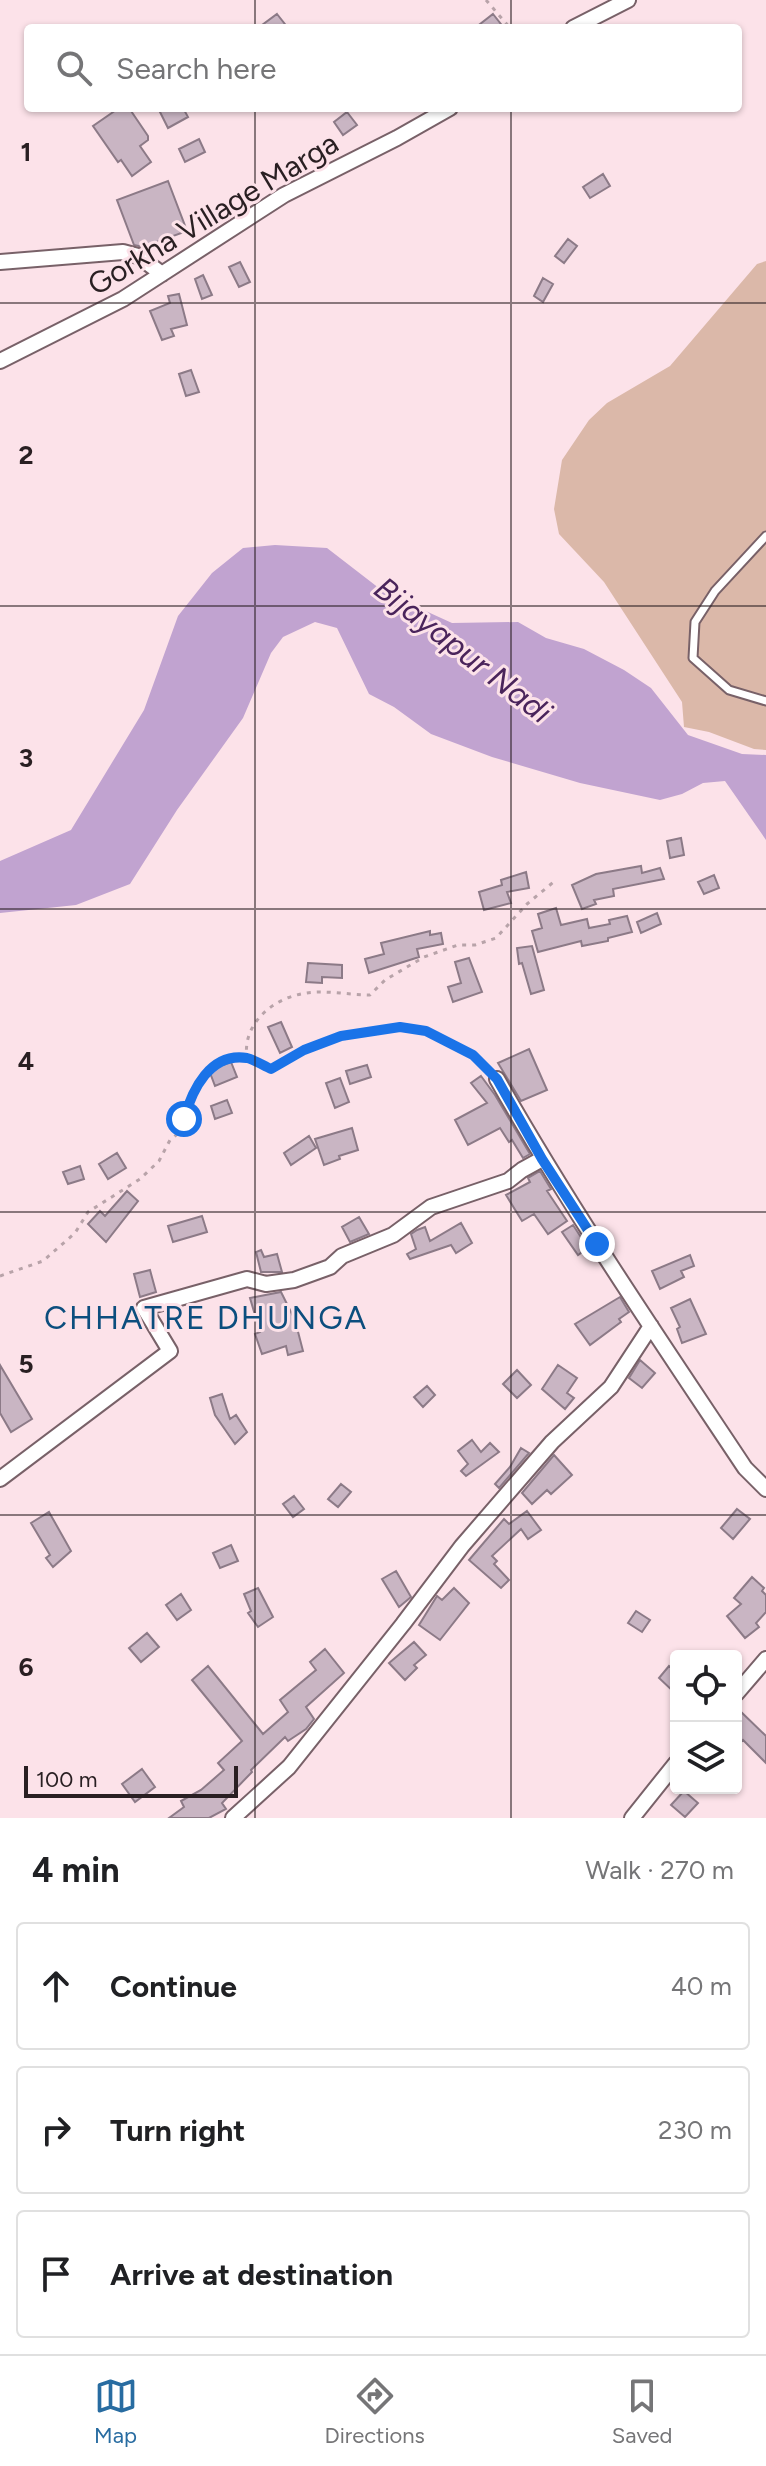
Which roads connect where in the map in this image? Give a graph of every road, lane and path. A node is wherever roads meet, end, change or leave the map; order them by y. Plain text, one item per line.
1 (486, 0) edge
2 (628, 0) edge
3 (507, 24) edge
4 (581, 24) edge
5 (443, 112) edge
6 (0, 262) edge
7 (162, 274) junction
8 (0, 361) edge
9 (766, 536) edge
10 (766, 701) edge
11 (556, 880) dead end
12 (247, 1058) junction
13 (497, 1079) joint
14 (542, 1159) junction
15 (0, 1276) edge
16 (651, 1326) junction
17 (0, 1479) edge
18 (766, 1489) edge
19 (766, 1659) edge
20 (742, 1687) edge
21 (670, 1770) edge
22 (233, 1818) edge
23 (632, 1818) edge

1 - 3 path
2 - 4 street
5 - 7 street, Gorkha Village Marga
6 - 7 street
7 - 8 street, Gorkha Village Marga
9 - 10 lane
11 - 12 path
12 - 13 path
12 - 15 path
13 - 14 street
14 - 16 street
14 - 17 street
16 - 18 street
16 - 22 street
19 - 20 street
21 - 23 street

